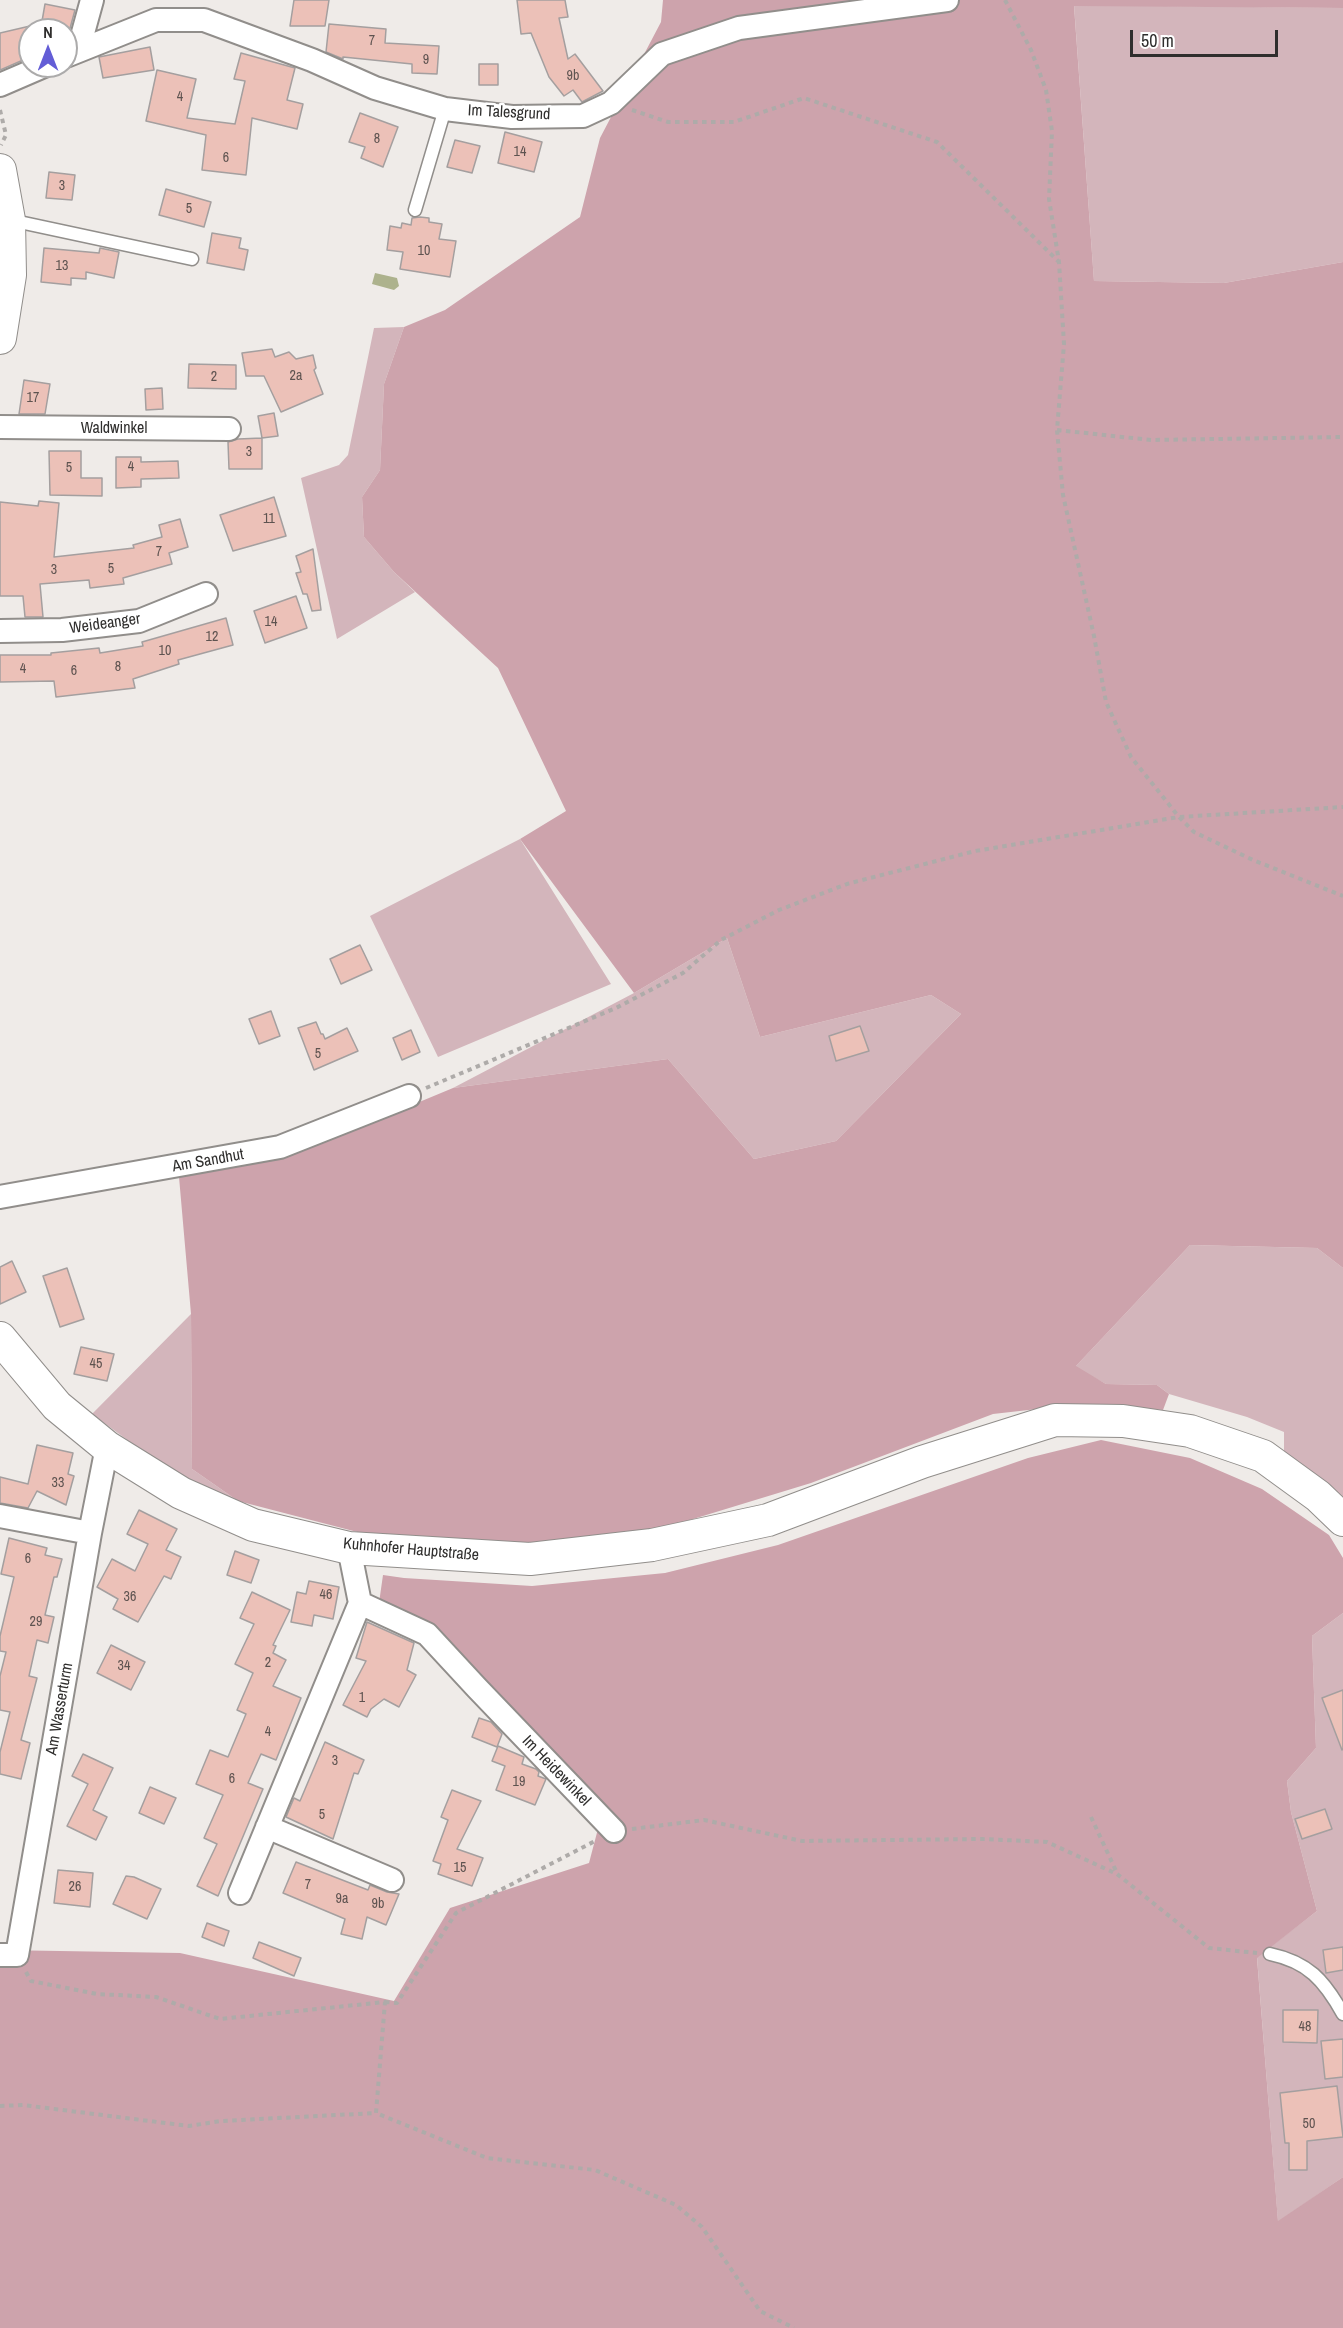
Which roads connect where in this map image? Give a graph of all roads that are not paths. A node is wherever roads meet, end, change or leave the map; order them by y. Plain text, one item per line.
1 (92, 0) edge
2 (946, 0) edge
3 (78, 37) edge
4 (78, 51) edge
5 (18, 77) edge
6 (0, 85) edge
7 (445, 109) junction
8 (0, 170) edge
9 (416, 210) dead end
10 (9, 220) junction
11 (192, 259) dead end
12 (0, 338) edge
13 (0, 427) edge
14 (229, 429) dead end
15 (206, 594) dead end
16 (0, 631) edge
17 (409, 1096) road end
18 (0, 1197) edge
19 (0, 1338) edge
20 (107, 1447) junction
21 (0, 1516) edge
22 (1343, 1520) edge
23 (90, 1533) junction
24 (350, 1548) junction
25 (360, 1603) junction
26 (267, 1827) junction
27 (614, 1831) road end
28 (392, 1880) dead end
29 (240, 1893) dead end
30 (1270, 1954) road end
31 (9, 1955) edge
32 (1343, 2014) edge

1 - 3 street
2 - 7 street, Im Talesgrund
4 - 7 street, Im Talesgrund
5 - 6 street
7 - 9 lane
8 - 10 street
10 - 11 lane
10 - 12 street
13 - 14 street, Waldwinkel
15 - 16 street, Weideanger
17 - 18 street, Am Sandhut
19 - 20 street, Kuhnhofer Hauptstraße
20 - 23 street, Am Wasserturm
20 - 24 street, Kuhnhofer Hauptstraße
21 - 23 street
22 - 24 street, Kuhnhofer Hauptstraße
23 - 31 street, Am Wasserturm
24 - 25 street
25 - 26 street
25 - 27 street, Im Heidewinkel
26 - 28 street
26 - 29 street
30 - 32 lane

